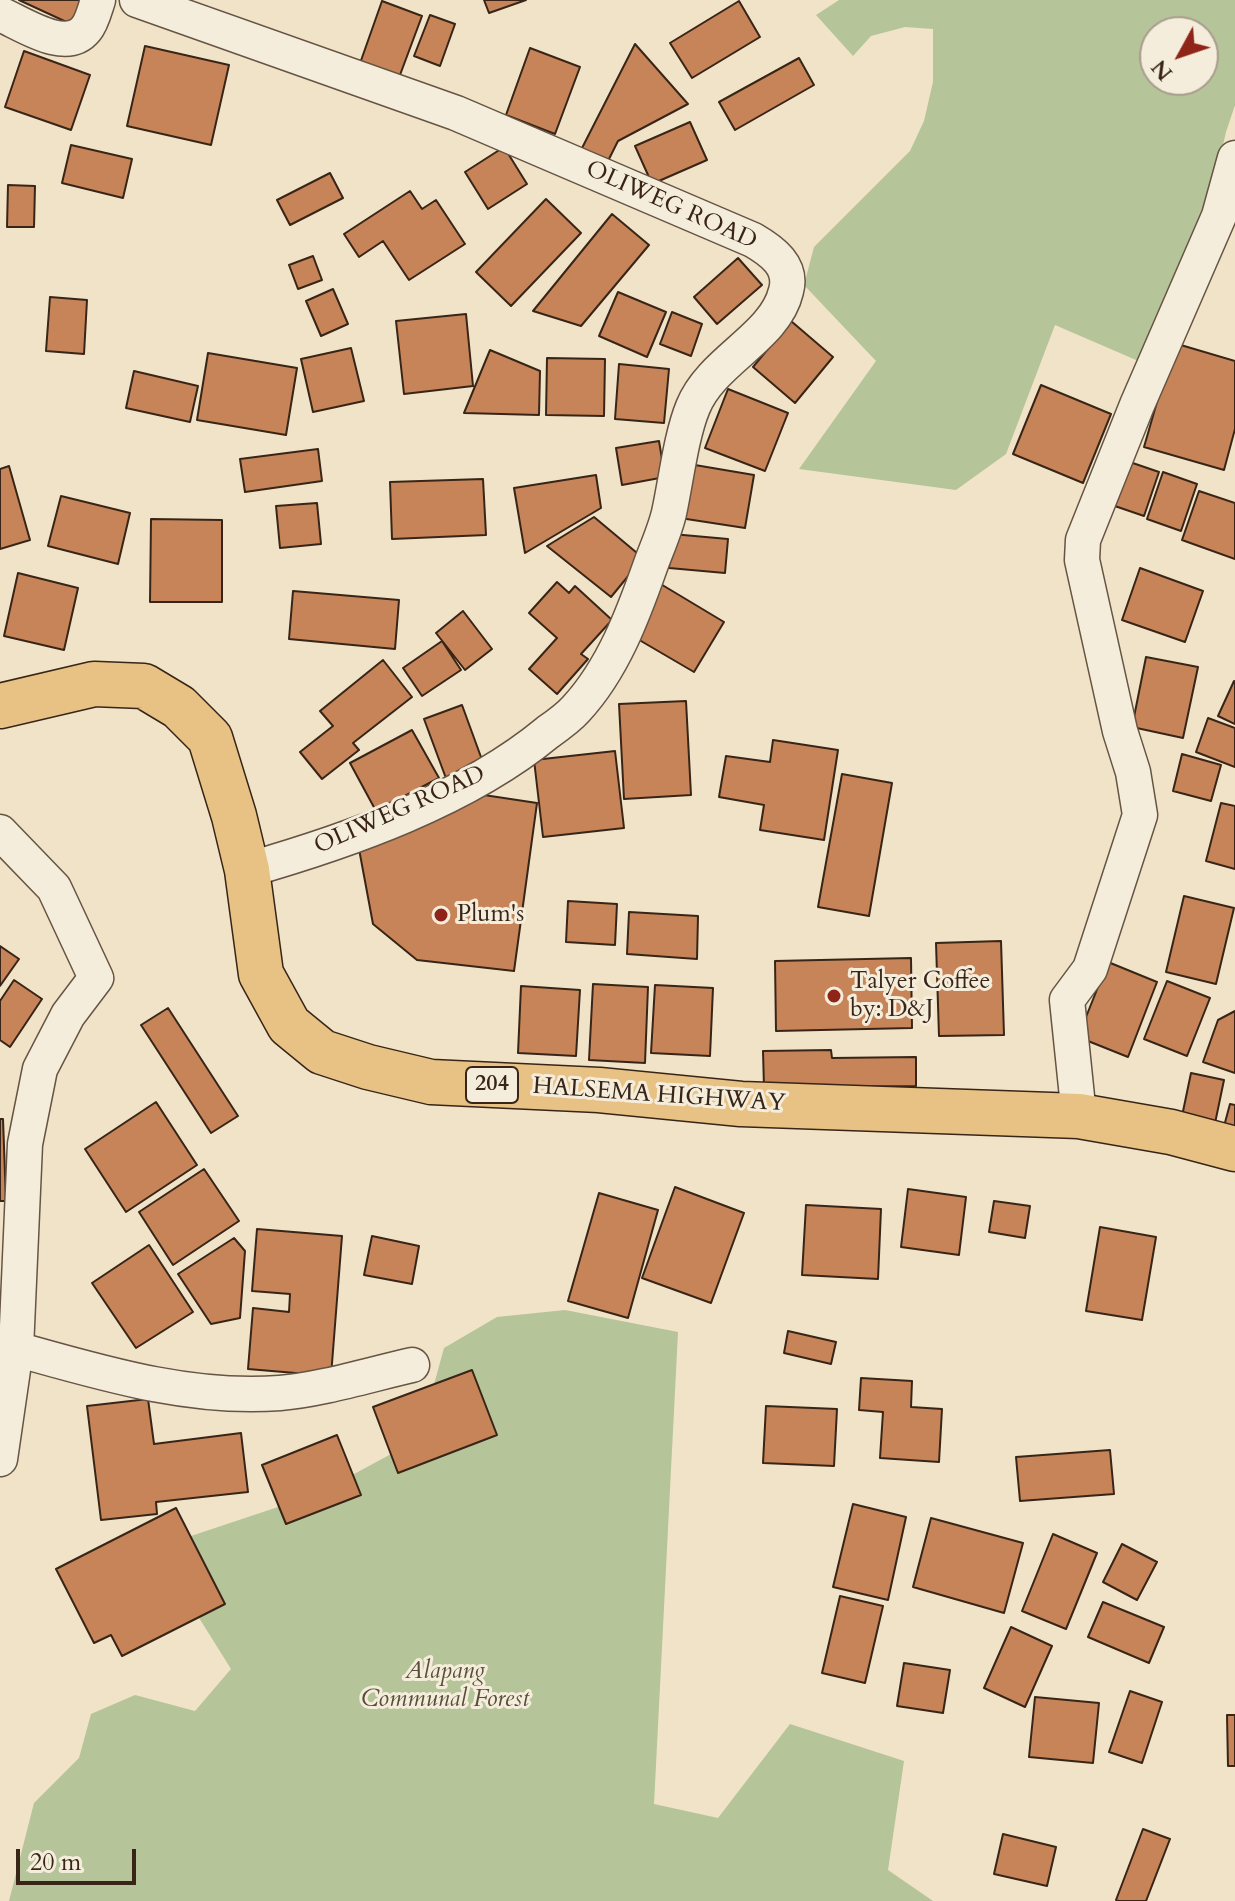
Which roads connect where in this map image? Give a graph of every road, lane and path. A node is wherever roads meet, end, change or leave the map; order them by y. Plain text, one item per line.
1 (98, 0) edge
2 (137, 0) edge
3 (0, 14) edge
4 (1235, 158) edge
5 (0, 706) edge
6 (0, 832) edge
7 (247, 870) junction
8 (1079, 1116) junction
9 (1235, 1149) edge
10 (16, 1349) junction
11 (412, 1365) dead end
12 (0, 1459) edge

1 - 3 street
2 - 7 street, OLIWEG ROAD
4 - 8 street
5 - 7 highway, HALSEMA HIGHWAY / 204
6 - 10 street
7 - 8 highway, HALSEMA HIGHWAY / 204
8 - 9 highway, HALSEMA HIGHWAY / 204
10 - 11 street
10 - 12 street

